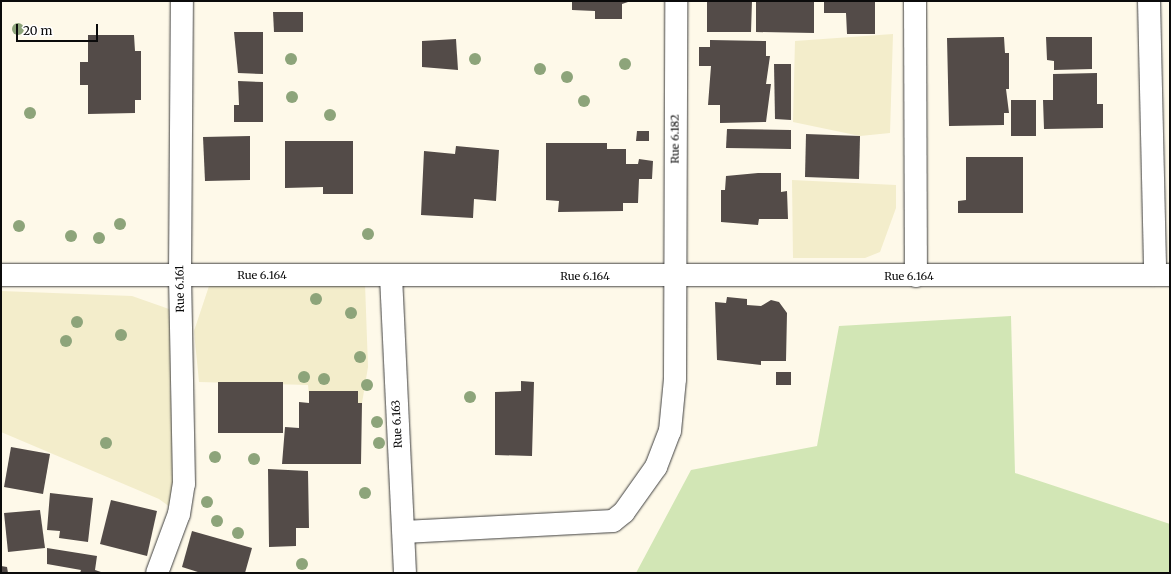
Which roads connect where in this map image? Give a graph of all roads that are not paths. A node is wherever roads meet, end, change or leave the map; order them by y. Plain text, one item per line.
1 (182, 1) edge
2 (676, 1) edge
3 (915, 1) edge
4 (1149, 1) edge
5 (1, 275) edge
6 (180, 275) junction
7 (1163, 275) edge
8 (391, 276) junction
9 (916, 276) junction
10 (674, 277) junction
11 (404, 532) junction
12 (157, 573) edge
13 (405, 573) edge

1 - 6 street, Rue 6.161
2 - 10 street, Rue 6.182
3 - 9 street
4 - 7 street
5 - 6 street, Rue 6.164
6 - 8 street, Rue 6.164
6 - 12 street, Rue 6.161
7 - 9 street, Rue 6.164
8 - 10 street, Rue 6.164
8 - 11 street, Rue 6.163
9 - 10 street, Rue 6.164
10 - 11 street, Rue 6.182
11 - 13 street, Rue 6.163

